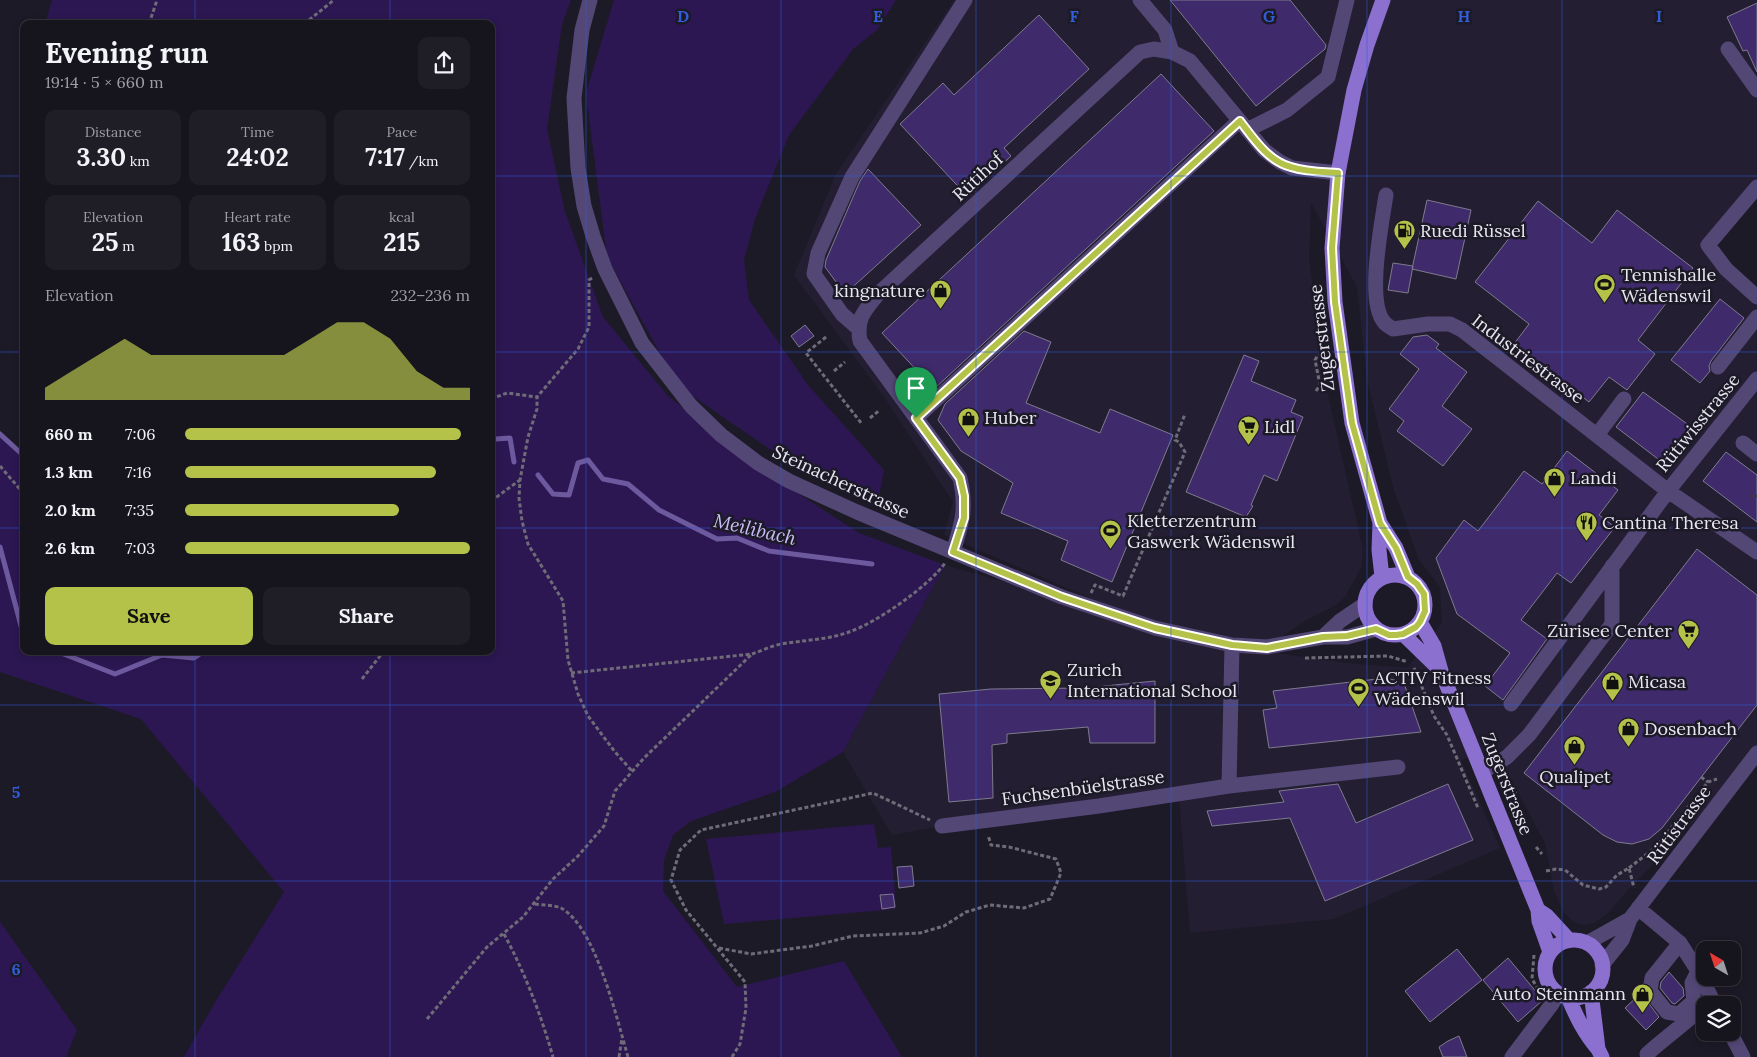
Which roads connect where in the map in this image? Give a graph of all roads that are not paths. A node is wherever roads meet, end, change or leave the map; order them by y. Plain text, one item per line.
1 (590, 0) edge
2 (965, 0) edge
3 (1140, 0) edge
4 (1347, 0) edge
5 (1383, 0) edge
6 (1728, 49) dead end
7 (1172, 52) junction
8 (1757, 90) edge
9 (1243, 125) junction
10 (1338, 173) junction
11 (1757, 187) edge
12 (1386, 195) dead end
13 (1757, 298) edge
14 (1757, 317) edge
15 (858, 328) junction
16 (1718, 367) dead end
17 (1757, 379) edge
18 (1624, 399) dead end
19 (916, 418) junction
20 (1597, 435) junction
21 (1743, 443) dead end
22 (1757, 454) edge
23 (1668, 491) junction
24 (1380, 523) junction
25 (953, 552) junction
26 (1757, 552) edge
27 (1612, 566) junction
28 (1382, 577) junction
29 (1408, 577) junction
30 (1365, 604) junction
31 (1420, 622) junction
32 (1376, 629) junction
33 (1403, 634) junction
34 (1323, 637) junction
35 (1232, 645) junction
36 (1441, 671) junction
37 (1511, 704) dead end
38 (1757, 753) edge
39 (1398, 767) dead end
40 (1482, 772) junction
41 (1229, 786) junction
42 (942, 826) road end
43 (1538, 910) junction
44 (1634, 913) junction
45 (1569, 940) junction
46 (1587, 943) junction
47 (1680, 943) junction
48 (1542, 952) junction
49 (1602, 965) junction
50 (1696, 968) edge
51 (1696, 975) edge
52 (1591, 992) junction
53 (1560, 999) junction
54 (1696, 1015) edge
55 (1735, 1041) edge
56 (1600, 1053) edge
57 (1647, 1054) dead end
58 (1512, 1057) edge
59 (1743, 1057) edge

1 - 25 street, Steinacherstrasse
2 - 15 street
3 - 7 street
4 - 9 street
5 - 10 main road, Zugerstrasse
6 - 8 street
7 - 9 street, Rütihof
7 - 15 street, Rütihof
9 - 10 street, Rütihof
9 - 19 street
10 - 24 main road, Zugerstrasse
11 - 13 street
12 - 20 street, Industriestrasse
14 - 16 street
15 - 19 street
17 - 23 street, Rütiwisstrasse
18 - 20 street
19 - 25 street
20 - 23 street, Industriestrasse
21 - 22 street
23 - 26 street, Industriestrasse
23 - 27 street
24 - 28 main road, Zugerstrasse
24 - 29 main road, Zugerstrasse
25 - 35 street, Steinacherstrasse
27 - 37 street
27 - 40 street
28 - 29 main road
28 - 30 main road
29 - 31 main road
30 - 32 main road
30 - 34 street
31 - 33 main road
31 - 36 main road, Zugerstrasse
32 - 33 main road
32 - 34 street, Steinacherstrasse
33 - 36 main road, Zugerstrasse
34 - 35 street, Steinacherstrasse
35 - 41 street
36 - 40 main road, Zugerstrasse
38 - 44 street, Rütistrasse
39 - 41 street, Fuchsenbüelstrasse
40 - 43 main road, Zugerstrasse
41 - 42 street, Fuchsenbüelstrasse
43 - 45 main road, Zugerstrasse
43 - 48 main road, Zugerstrasse
44 - 46 street, Rütistrasse
44 - 47 street
44 - 49 street, Rütistrasse
45 - 46 main road
45 - 48 main road
46 - 49 main road
47 - 50 street
47 - 51 street
48 - 53 main road
49 - 52 main road
52 - 53 main road
52 - 56 main road
53 - 56 main road
53 - 58 street
54 - 57 street
55 - 59 street

